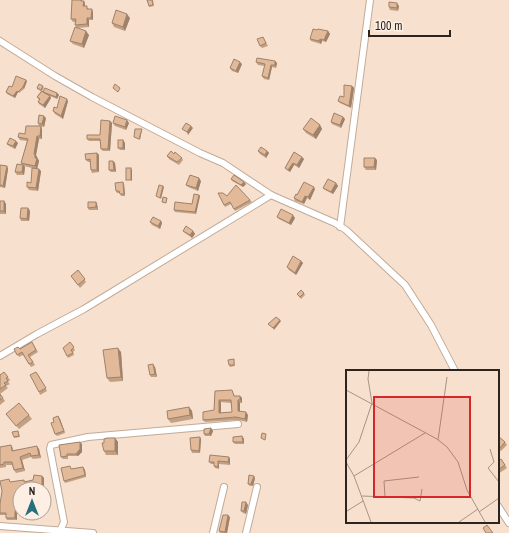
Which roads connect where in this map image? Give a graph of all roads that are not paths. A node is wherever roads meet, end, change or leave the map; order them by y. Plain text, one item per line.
1 (370, 0) edge
2 (0, 42) edge
3 (271, 195) junction
4 (340, 227) junction
5 (0, 356) edge
6 (454, 370) edge
7 (238, 424) dead end
8 (224, 487) dead end
9 (256, 487) dead end
10 (499, 508) edge
11 (509, 523) edge
12 (0, 526) edge
13 (60, 531) junction
14 (93, 533) edge
15 (213, 533) edge
16 (246, 533) edge

1 - 4 street
2 - 3 street
3 - 4 street
3 - 5 street
4 - 6 street
7 - 13 street
8 - 15 street
9 - 16 street
10 - 11 street
12 - 13 street
13 - 14 street

